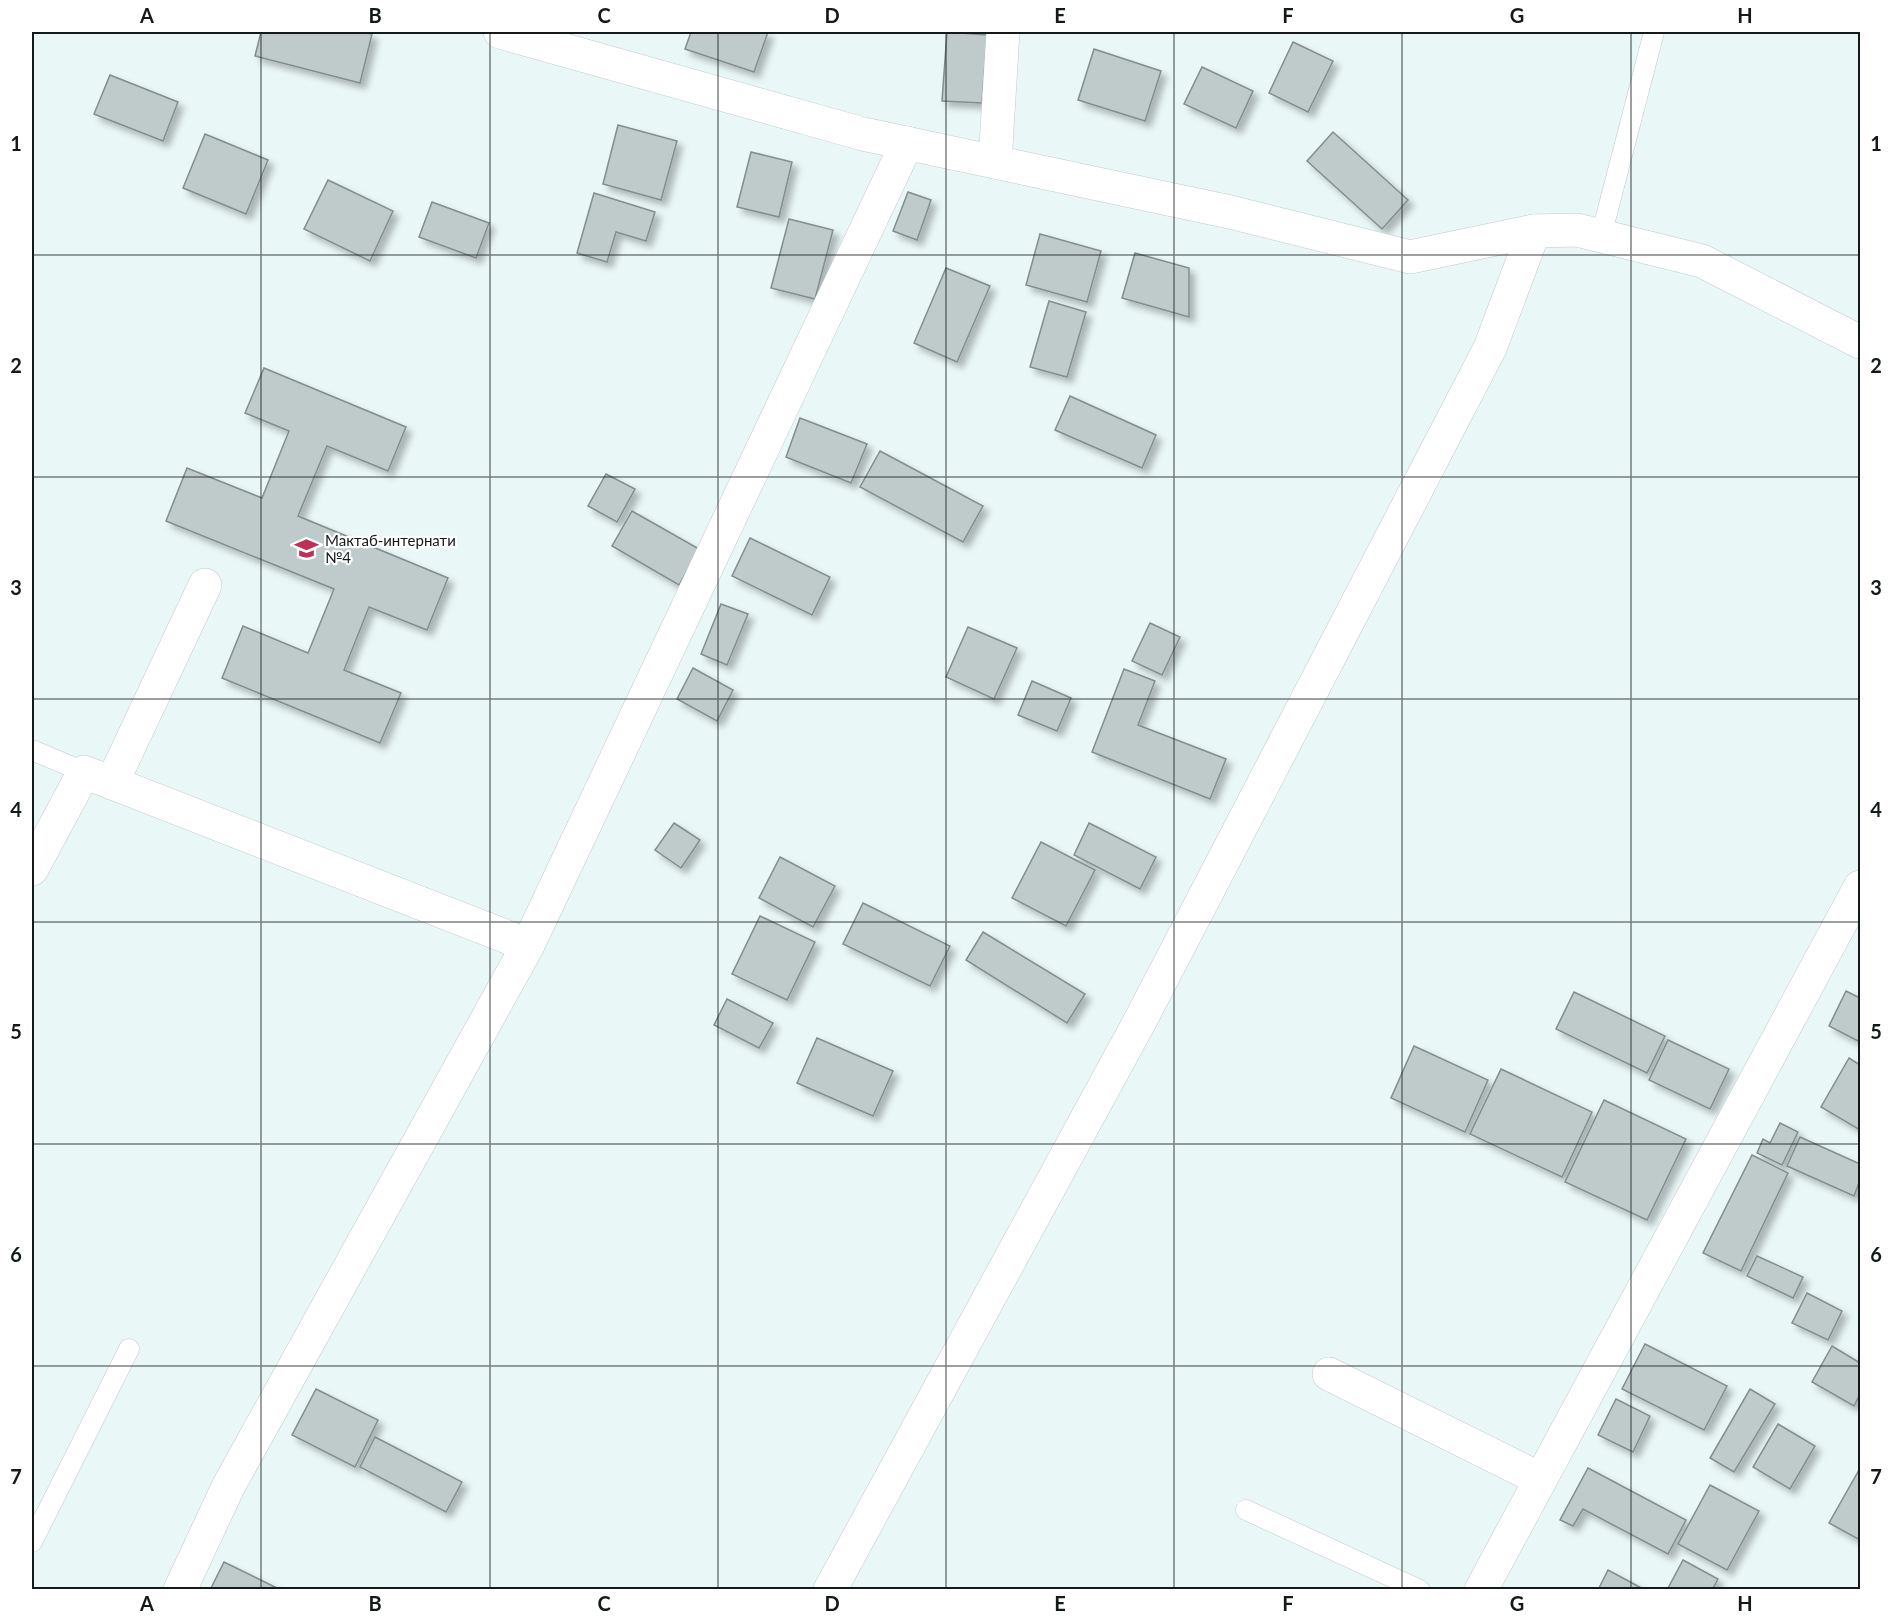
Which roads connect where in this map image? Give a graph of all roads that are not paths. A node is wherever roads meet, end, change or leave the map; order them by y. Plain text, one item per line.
1 (1003, 32) edge
2 (1654, 32) edge
3 (510, 33) edge
4 (907, 143) junction
5 (995, 162) junction
6 (1534, 231) junction
7 (1601, 236) junction
8 (1860, 342) edge
9 (205, 585) dead end
10 (32, 750) edge
11 (98, 778) junction
12 (32, 869) edge
13 (1860, 887) edge
14 (528, 945) junction
15 (129, 1349) dead end
16 (1329, 1374) dead end
17 (1540, 1479) junction
18 (1246, 1510) dead end
19 (32, 1542) edge
20 (180, 1590) edge
21 (830, 1590) edge
22 (1420, 1590) edge
23 (1481, 1590) edge

1 - 5 street
2 - 7 lane
3 - 4 street
4 - 5 street
4 - 14 street
5 - 6 street
6 - 7 street
6 - 21 street
7 - 8 street
9 - 11 street
10 - 11 lane
11 - 12 street
11 - 14 street
13 - 17 street
14 - 20 street
15 - 19 lane
16 - 17 street
17 - 23 street
18 - 22 lane

